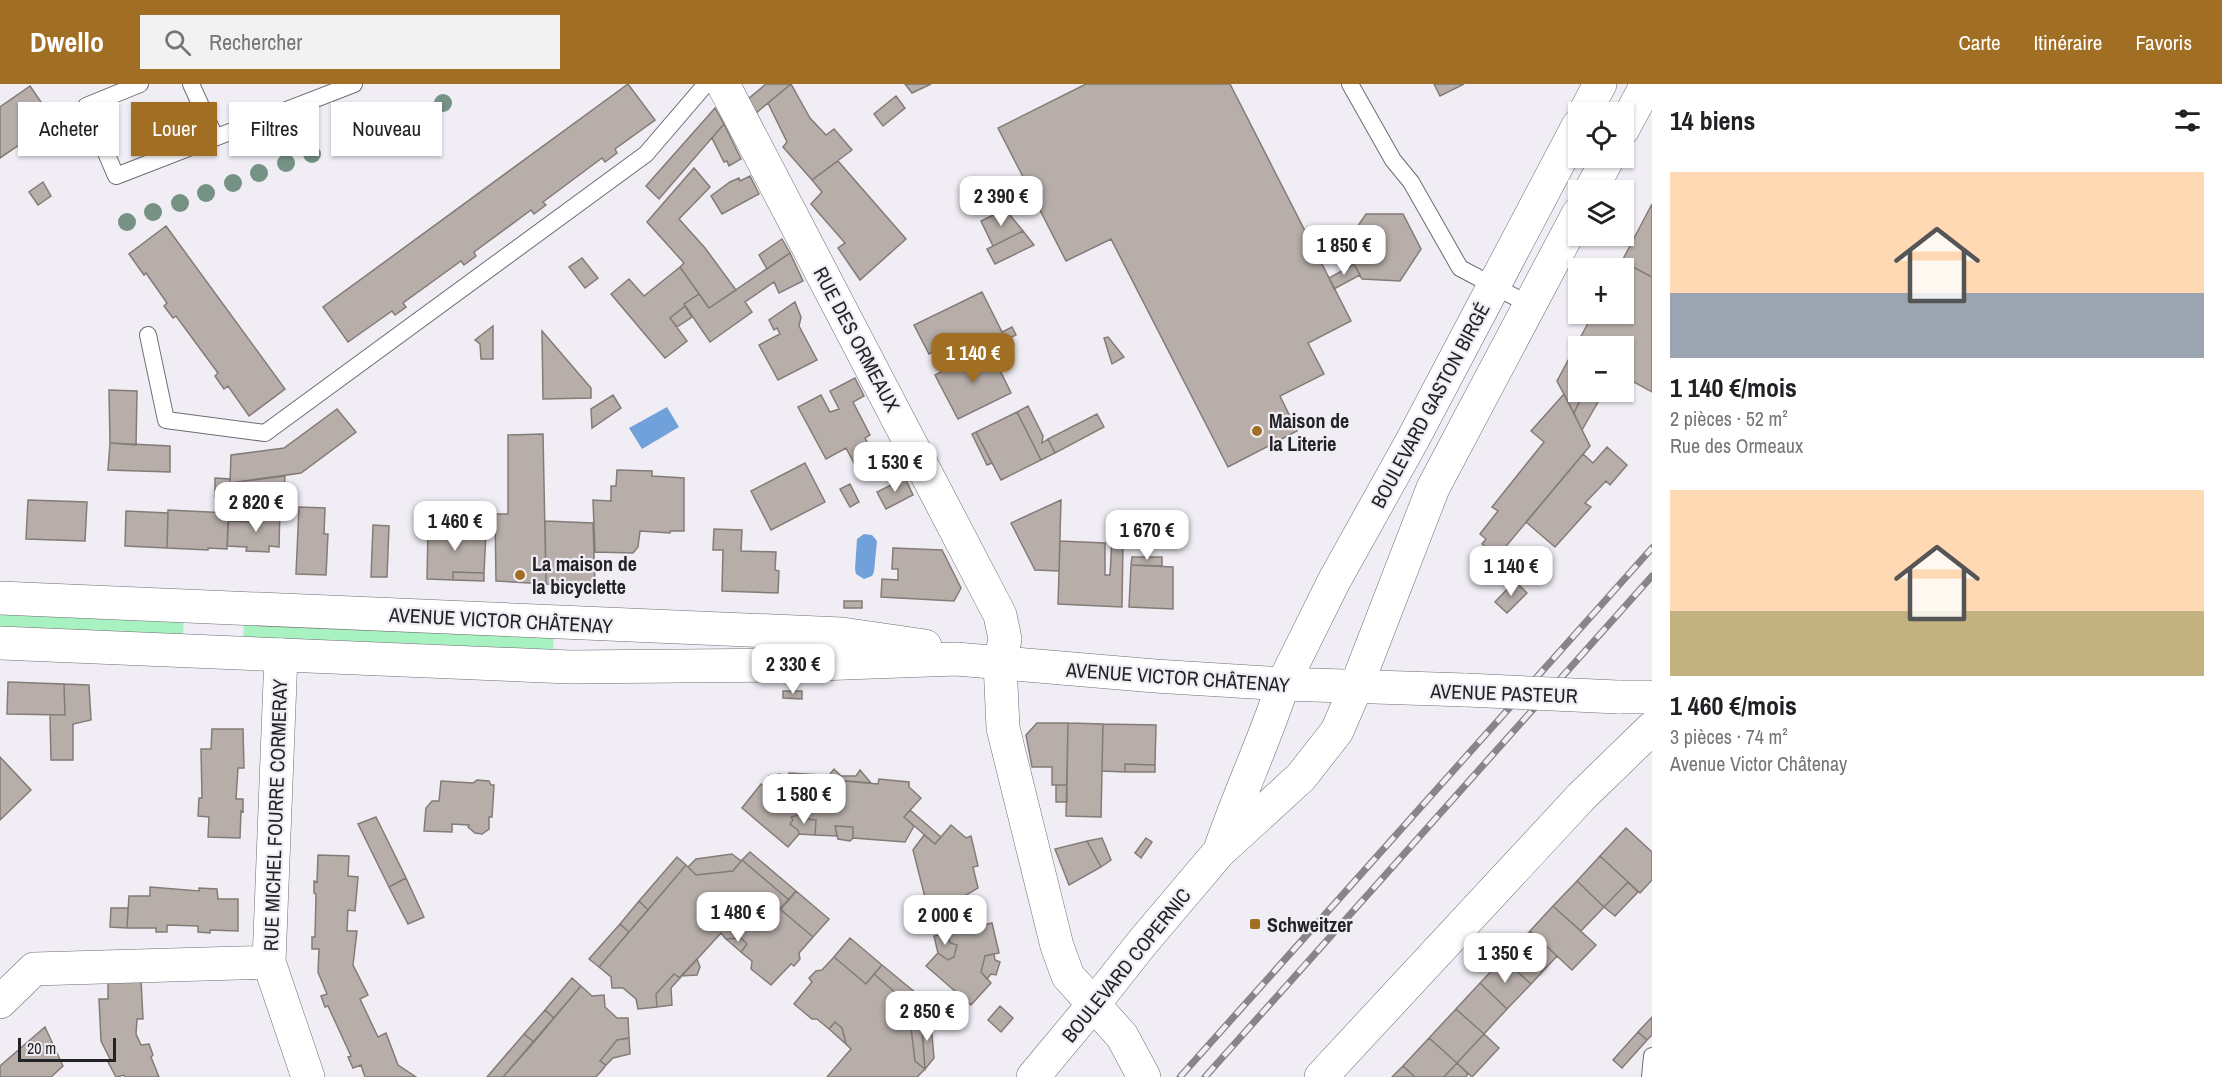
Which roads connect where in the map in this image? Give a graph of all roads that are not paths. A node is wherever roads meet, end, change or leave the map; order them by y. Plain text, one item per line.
1 (140, 84) edge
2 (191, 84) edge
3 (354, 84) edge
4 (706, 84) edge
5 (723, 84) edge
6 (1350, 84) edge
7 (1600, 84) edge
8 (1647, 84) edge
9 (199, 102) edge
10 (1590, 102) edge
11 (1634, 108) edge
12 (217, 136) edge
13 (1568, 145) edge
14 (167, 156) edge
15 (1568, 233) edge
16 (1494, 286) junction
17 (1530, 305) junction
18 (148, 335) dead end
19 (0, 598) edge
20 (0, 643) edge
21 (281, 655) junction
22 (1000, 663) junction
23 (1283, 684) junction
24 (1356, 687) junction
25 (1652, 697) edge
26 (1652, 728) edge
27 (1219, 852) junction
28 (269, 962) junction
29 (0, 1002) edge
30 (1093, 1005) junction
31 (1652, 1056) edge
32 (1138, 1064) edge
33 (308, 1077) edge
34 (1033, 1077) edge
35 (1321, 1077) edge
36 (1650, 1077) edge

1 - 14 lane
2 - 9 lane
3 - 12 lane
4 - 18 lane
5 - 22 main road, RUE DES ORMEAUX
6 - 16 lane
7 - 10 main road
8 - 11 main road
13 - 16 main road, BOULEVARD GASTON BIRGÉ
15 - 17 main road
16 - 17 lane
16 - 23 main road, BOULEVARD GASTON BIRGÉ
17 - 24 main road
19 - 22 main road, AVENUE VICTOR CHÂTENAY
20 - 21 main road, AVENUE VICTOR CHÂTENAY
21 - 22 main road, AVENUE VICTOR CHÂTENAY
21 - 28 main road, RUE MICHEL FOURRE CORMERAY
22 - 23 main road, AVENUE VICTOR CHÂTENAY
22 - 30 main road, RUE DES ORMEAUX
23 - 24 main road, AVENUE VICTOR CHÂTENAY
23 - 27 main road, BOULEVARD COPERNIC
24 - 25 main road, AVENUE PASTEUR, bridge
24 - 27 main road, BOULEVARD COPERNIC
26 - 35 main road
27 - 30 main road, BOULEVARD COPERNIC
28 - 29 main road
28 - 33 main road, RUE MICHEL FOURRE CORMERAY
30 - 32 main road, RUE DES ORMEAUX
30 - 34 main road, BOULEVARD COPERNIC
31 - 36 lane

